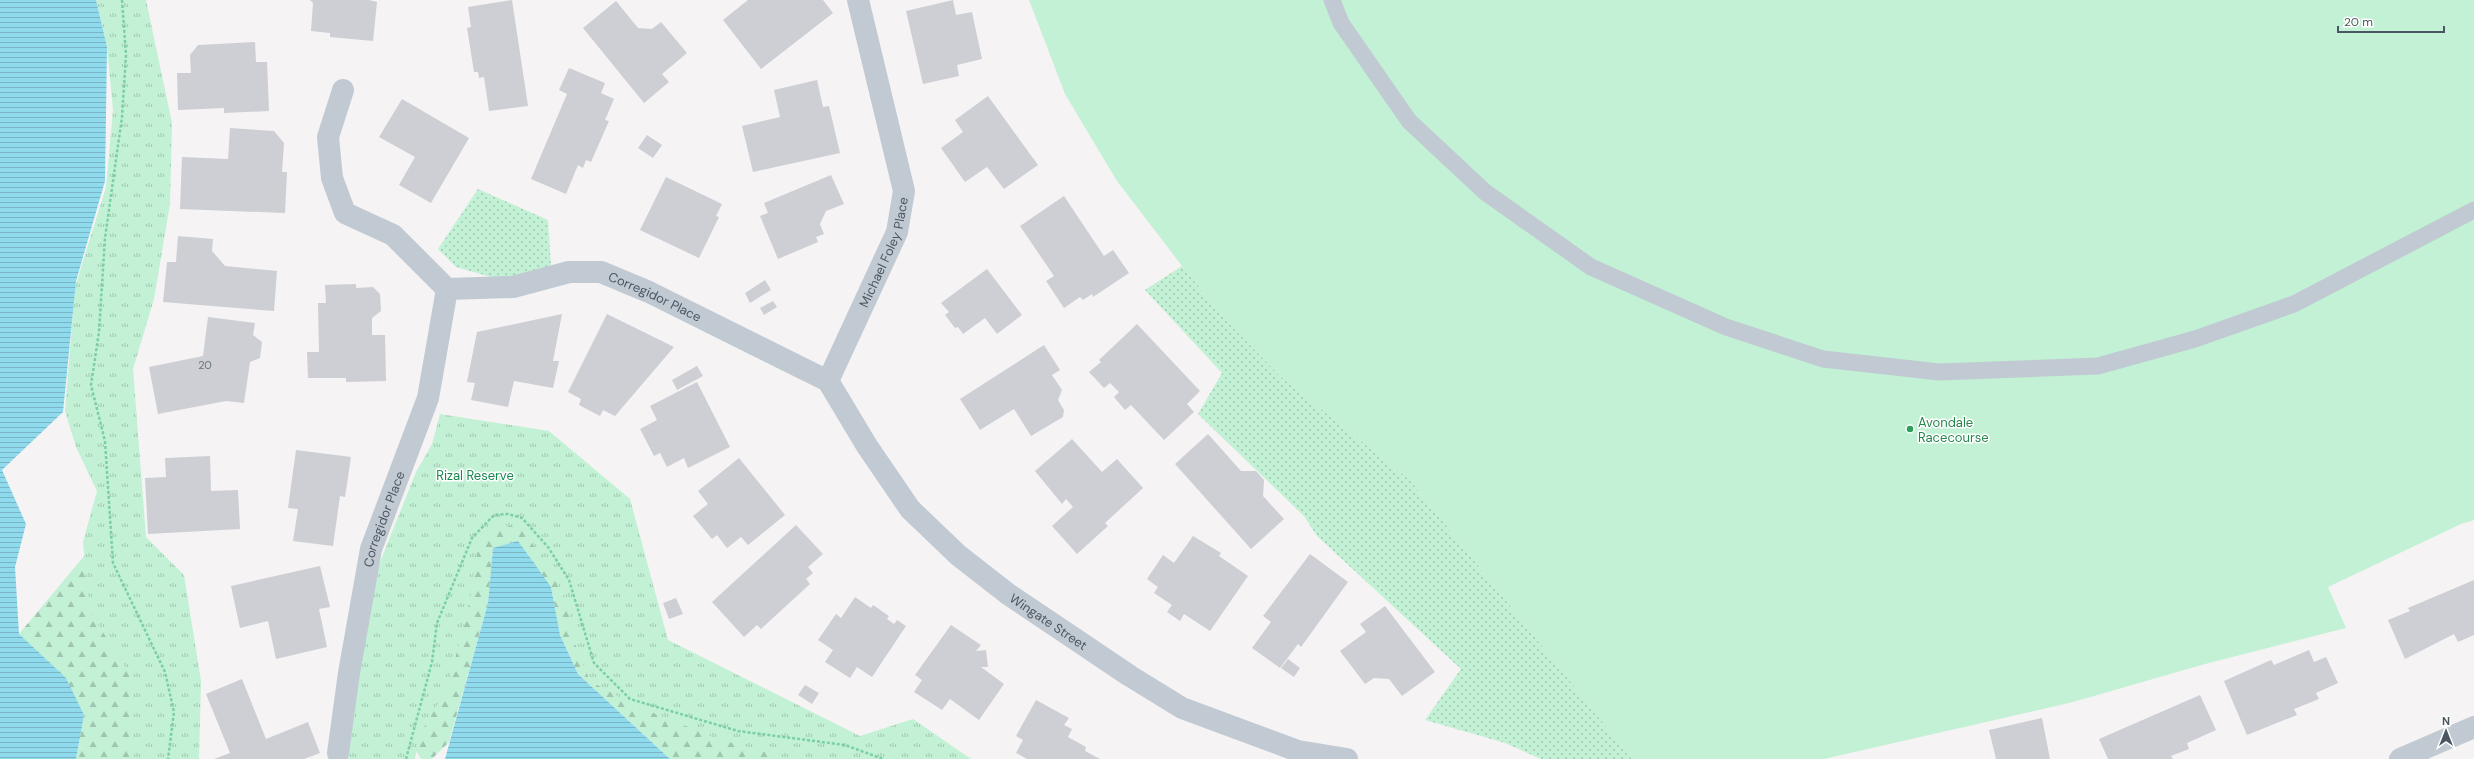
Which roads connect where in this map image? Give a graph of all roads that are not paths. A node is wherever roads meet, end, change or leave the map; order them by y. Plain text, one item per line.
1 (858, 0) edge
2 (1332, 0) edge
3 (343, 90) dead end
4 (2474, 210) edge
5 (447, 289) junction
6 (828, 380) junction
7 (2474, 727) edge
8 (338, 753) dead end
9 (1347, 759) edge
10 (2400, 759) edge

1 - 6 street, Michael Foley Place
2 - 4 lane
3 - 5 street
5 - 6 street, Corregidor Place
5 - 8 street, Corregidor Place
6 - 9 street, Wingate Street
7 - 10 street

